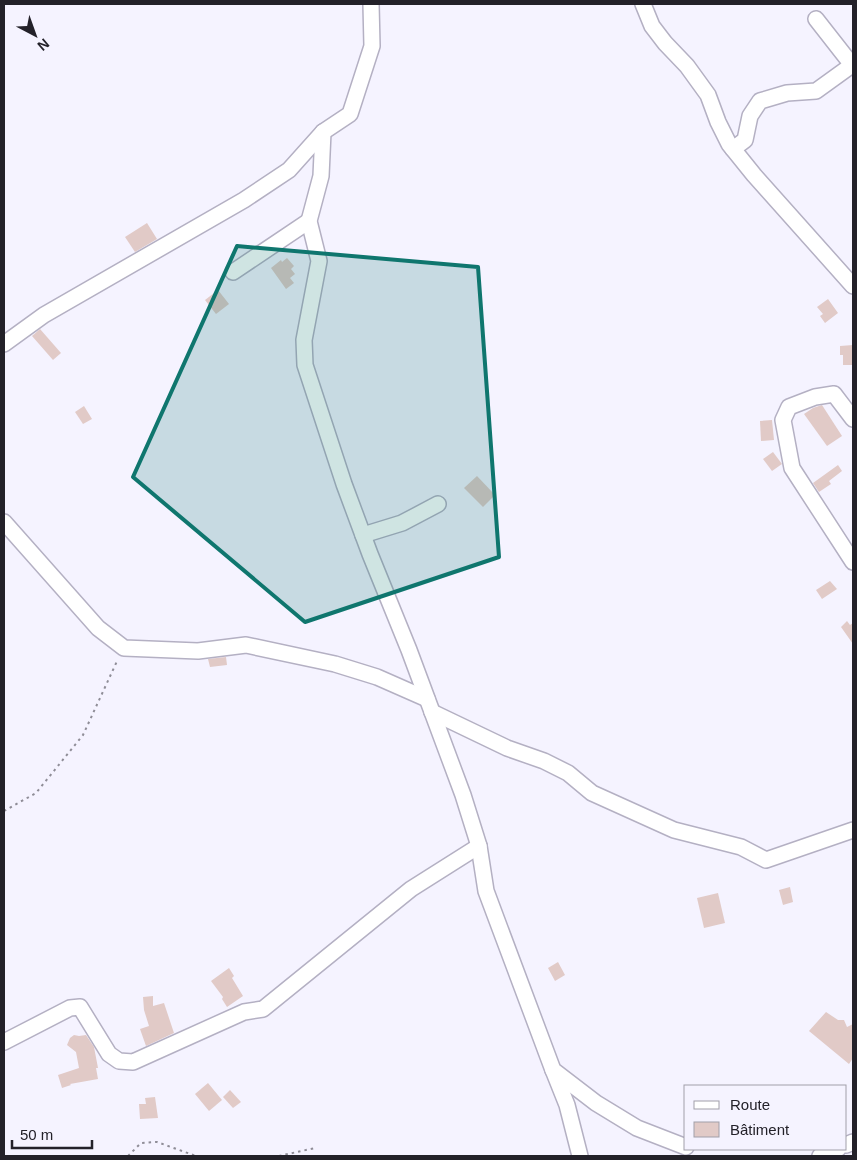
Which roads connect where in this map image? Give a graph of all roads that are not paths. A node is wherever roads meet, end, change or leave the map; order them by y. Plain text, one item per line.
1 (371, 4) edge
2 (643, 4) edge
3 (816, 19) dead end
4 (853, 65) edge
5 (324, 132) junction
6 (733, 148) junction
7 (309, 221) junction
8 (233, 272) dead end
9 (853, 286) edge
10 (4, 344) edge
11 (853, 419) edge
12 (438, 504) dead end
13 (4, 522) edge
14 (363, 535) junction
15 (853, 562) edge
16 (430, 705) junction
17 (853, 830) edge
18 (479, 846) junction
19 (4, 1042) edge
20 (553, 1070) junction
21 (684, 1147) edge
22 (835, 1150) edge
23 (580, 1156) edge
24 (820, 1156) edge

1 - 5 street
2 - 6 street
3 - 4 street
4 - 6 street
5 - 7 street
5 - 10 street
6 - 9 street
7 - 8 street
7 - 14 street
11 - 15 street
12 - 14 street
13 - 16 street
14 - 16 street
16 - 17 street
16 - 18 street
18 - 19 street
18 - 20 street
20 - 21 street
20 - 23 street
22 - 24 street

